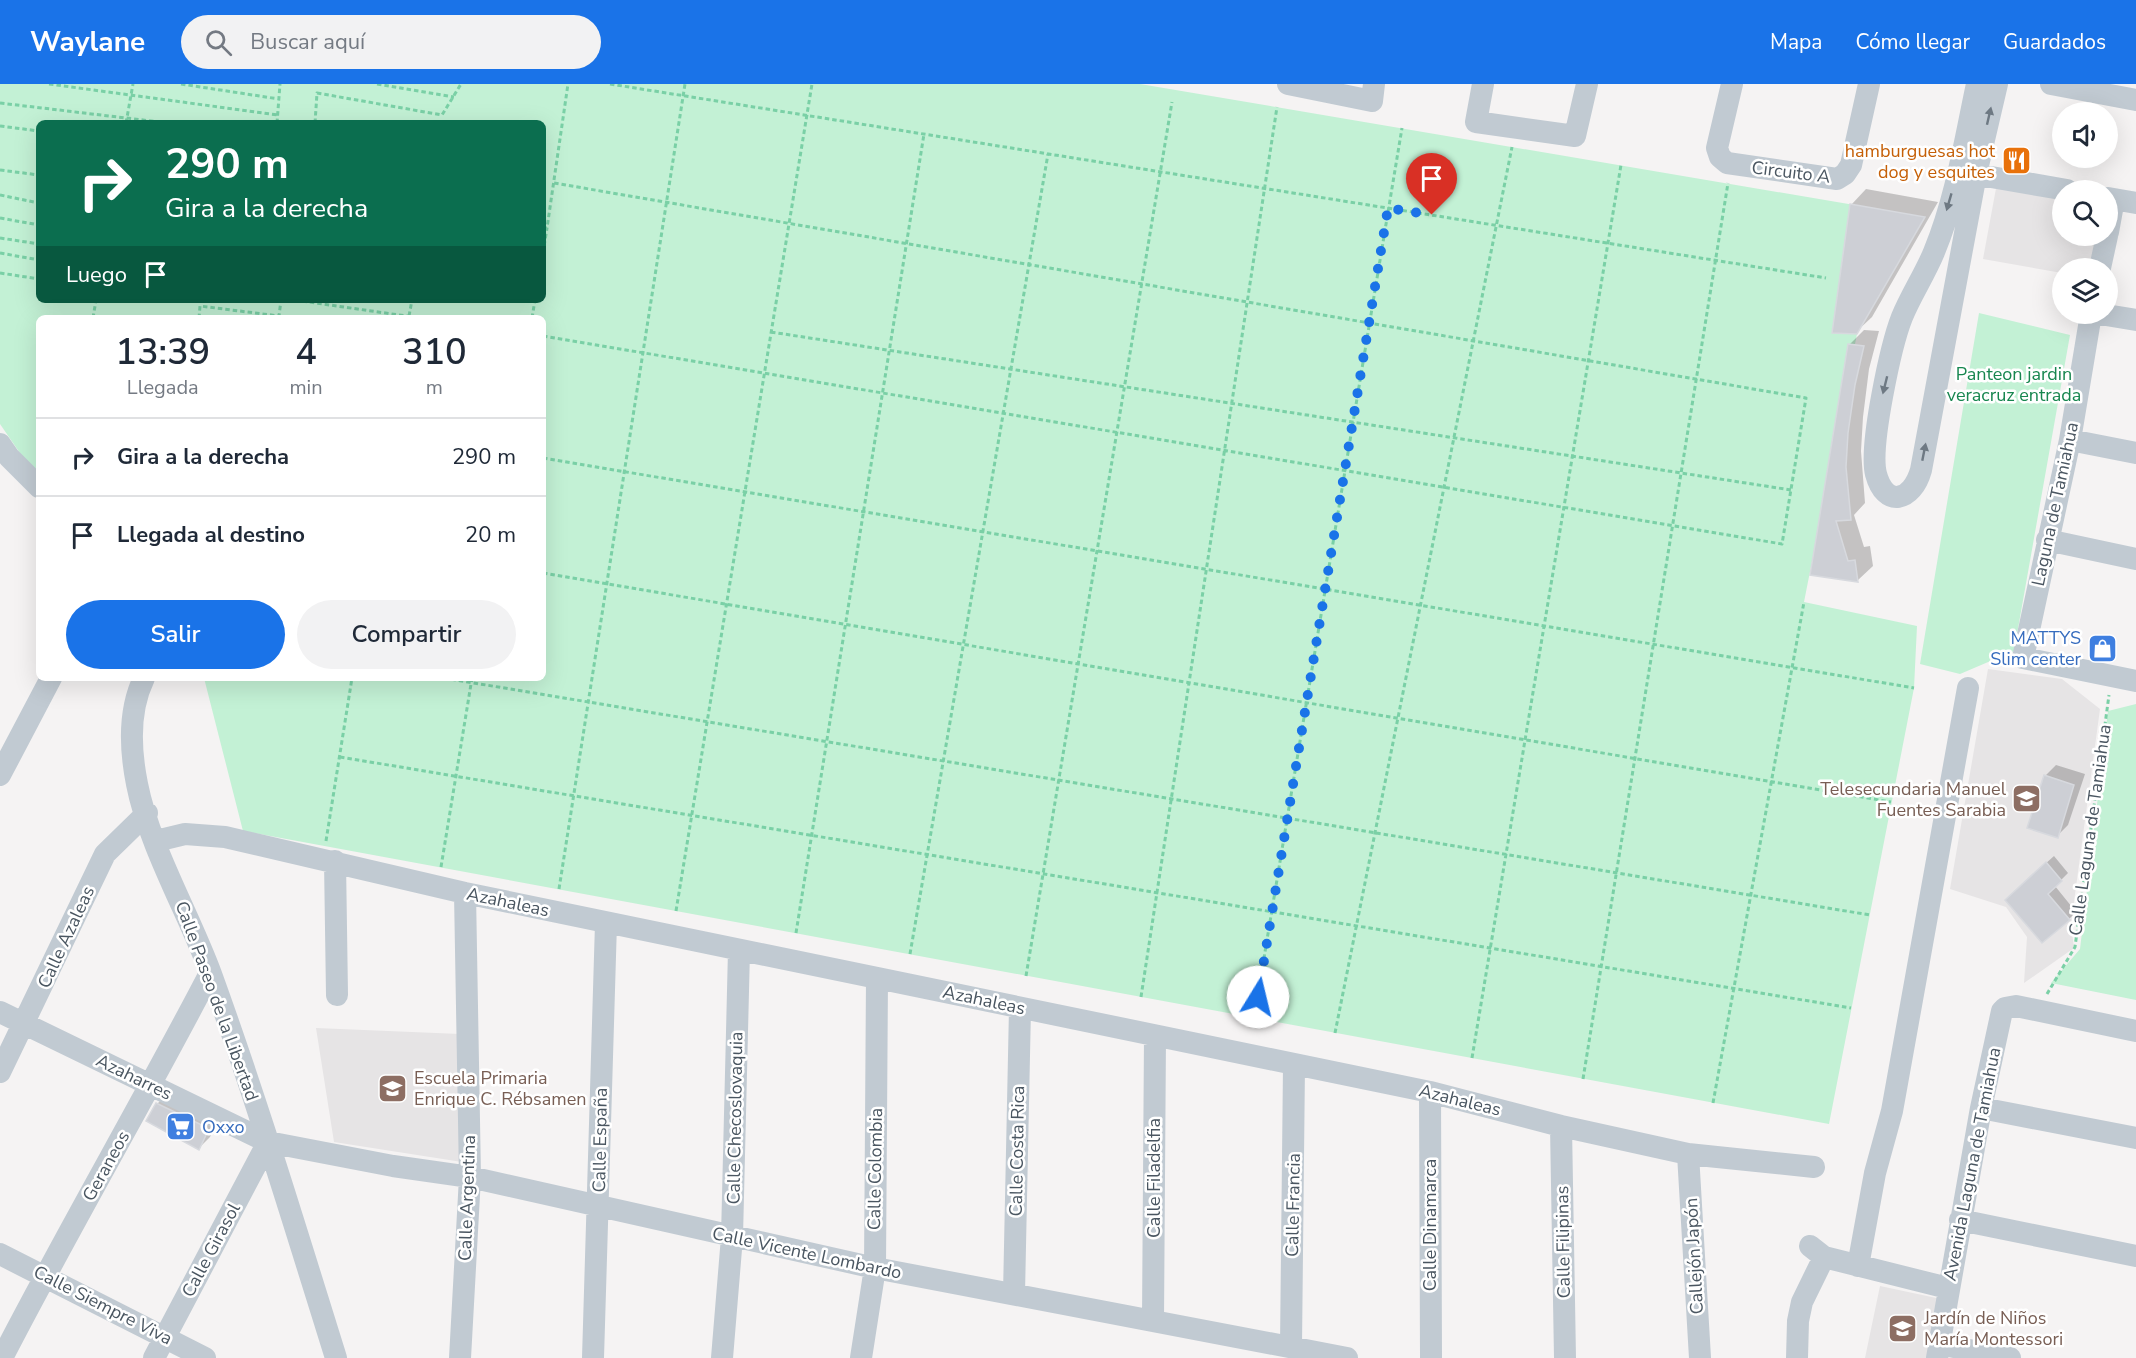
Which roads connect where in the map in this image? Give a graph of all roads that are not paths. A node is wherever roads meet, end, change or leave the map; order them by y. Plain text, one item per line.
1 (1288, 84) edge
2 (1374, 84) edge
3 (1483, 84) edge
4 (1587, 84) edge
5 (1732, 84) edge
6 (1869, 84) edge
7 (1977, 84) edge
8 (1997, 84) edge
9 (2050, 84) edge
10 (2136, 100) edge
11 (1967, 173) junction
12 (2052, 187) edge
13 (2118, 317) edge
14 (2136, 320) edge
15 (2089, 324) edge
16 (2070, 440) junction
17 (2136, 453) edge
18 (3, 458) edge
19 (36, 485) edge
20 (2047, 540) junction
21 (2136, 559) edge
22 (49, 681) edge
23 (143, 681) edge
24 (2136, 681) edge
25 (1968, 688) dead end
26 (0, 775) edge
27 (147, 813) junction
28 (156, 841) junction
29 (330, 854) junction
30 (465, 893) junction
31 (606, 922) junction
32 (739, 950) junction
33 (210, 973) junction
34 (877, 978) junction
35 (337, 995) dead end
36 (1020, 1008) junction
37 (0, 1012) edge
38 (25, 1024) junction
39 (2136, 1031) edge
40 (1155, 1036) junction
41 (1294, 1065) junction
42 (0, 1071) edge
43 (152, 1085) junction
44 (1430, 1092) junction
45 (1981, 1108) junction
46 (1561, 1126) junction
47 (2136, 1138) edge
48 (268, 1142) junction
49 (1688, 1154) junction
50 (1814, 1167) dead end
51 (470, 1178) junction
52 (598, 1207) junction
53 (1960, 1220) junction
54 (732, 1237) junction
55 (0, 1254) edge
56 (2136, 1256) edge
57 (1858, 1266) junction
58 (874, 1268) junction
59 (44, 1276) junction
60 (1948, 1288) junction
61 (1014, 1294) junction
62 (1153, 1320) junction
63 (166, 1336) junction
64 (1291, 1346) junction
65 (1938, 1351) edge
66 (2, 1358) edge
67 (154, 1358) edge
68 (205, 1358) edge
69 (336, 1358) edge
70 (460, 1358) edge
71 (593, 1358) edge
72 (722, 1358) edge
73 (861, 1358) edge
74 (1347, 1358) edge
75 (1431, 1358) edge
76 (1565, 1358) edge
77 (1700, 1358) edge
78 (1797, 1358) edge
79 (2010, 1358) edge

1 - 2 street
3 - 4 street
5 - 6 street, Circuito A
7 - 11 street
11 -> 8 street
9 - 10 street
11 -> 11 street
11 - 12 street
13 - 14 street
15 - 16 street, Laguna de Tamiahua
16 - 17 street
16 - 20 street, Laguna de Tamiahua
18 - 19 street
20 - 21 street
20 - 24 street, Laguna de Tamiahua
22 - 26 street
23 - 27 street, Calle Paseo de la Libertad
25 - 57 street
27 - 28 street, Calle Paseo de la Libertad
27 - 38 street, Calle Azaleas
28 - 29 street, Azahaleas
28 - 33 street, Calle Paseo de la Libertad
29 - 30 street, Azahaleas
29 - 35 street
30 - 31 street, Azahaleas
30 - 51 street, Calle Argentina
31 - 32 street, Azahaleas
31 - 52 street, Calle España
32 - 34 street, Azahaleas
32 - 54 street, Calle Checoslovaquia
33 - 43 street, Geraneos
33 - 48 street, Calle Paseo de la Libertad
34 - 36 street, Azahaleas
34 - 58 street, Calle Colombia
36 - 40 street, Azahaleas
36 - 61 street, Calle Costa Rica
37 - 38 street, Azaharres
38 - 42 street, Calle Azaleas
38 - 43 street, Azaharres
39 - 45 street, Avenida Laguna de Tamiahua
40 - 41 street, Azahaleas
40 - 62 street, Calle Filadelfia
41 - 44 street, Azahaleas
41 - 64 street, Calle Francia
43 - 48 street, Azaharres
43 - 59 street, Geraneos
44 - 46 street, Azahaleas
44 - 75 street, Calle Dinamarca
45 - 47 street
45 - 53 street, Avenida Laguna de Tamiahua
46 - 49 street, Azahaleas
46 - 76 street, Calle Filipinas
48 - 51 street, Calle Vicente Lombardo
48 - 63 street, Calle Girasol
48 - 69 street, Calle Paseo de la Libertad
49 - 50 street, Azahaleas
49 - 77 street, Callejón Japón
51 - 52 street, Calle Vicente Lombardo
51 - 70 street, Calle Argentina
52 - 54 street, Calle Vicente Lombardo
52 - 71 street, Calle España
53 - 56 street
53 - 60 street, Avenida Laguna de Tamiahua
54 - 58 street, Calle Vicente Lombardo
54 - 72 street, Calle Checoslovaquia
55 - 59 street, Calle Siempre Viva
57 - 60 street
57 - 78 street
58 - 61 street, Calle Vicente Lombardo
58 - 73 street, Calle Colombia
59 - 63 street, Calle Siempre Viva
59 - 66 street, Geraneos
60 - 65 street, Avenida Laguna de Tamiahua
61 - 62 street, Calle Vicente Lombardo
62 - 64 street, Calle Vicente Lombardo
63 - 67 street, Calle Girasol
63 - 68 street, Calle Siempre Viva
64 - 74 street, Calle Vicente Lombardo
65 - 79 street

